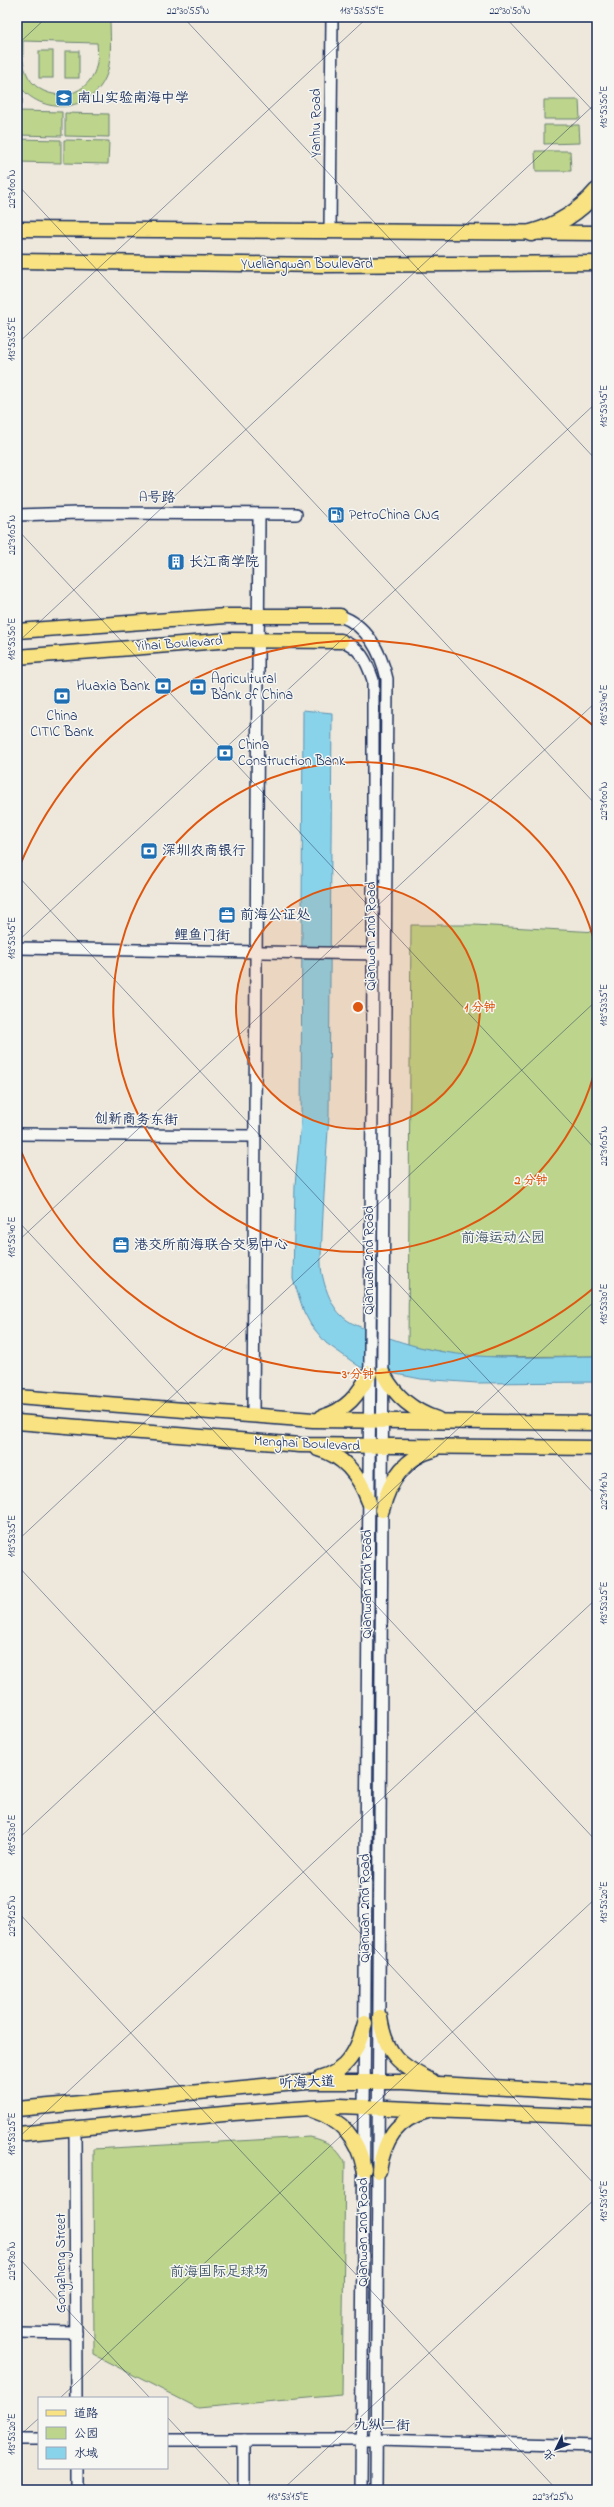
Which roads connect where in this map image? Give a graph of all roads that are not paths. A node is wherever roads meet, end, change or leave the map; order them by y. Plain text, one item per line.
1 (332, 17) edge
2 (597, 192) edge
3 (597, 199) edge
4 (578, 210) junction
5 (17, 229) edge
6 (330, 230) junction
7 (530, 233) junction
8 (597, 233) edge
9 (17, 261) edge
10 (597, 263) edge
11 (296, 514) dead end
12 (17, 515) edge
13 (259, 515) junction
14 (258, 616) junction
15 (340, 616) joint
16 (17, 631) edge
17 (258, 639) junction
18 (341, 641) joint
19 (17, 657) edge
20 (17, 948) edge
21 (256, 952) junction
22 (373, 954) junction
23 (386, 954) junction
24 (17, 1134) edge
25 (254, 1136) junction
26 (370, 1373) junction
27 (384, 1375) junction
28 (17, 1398) edge
29 (253, 1416) junction
30 (313, 1420) junction
31 (368, 1421) junction
32 (17, 1422) edge
33 (382, 1422) junction
34 (455, 1422) junction
35 (597, 1423) edge
36 (300, 1445) junction
37 (375, 1447) junction
38 (441, 1448) junction
39 (597, 1448) edge
40 (369, 1502) junction
41 (382, 1510) junction
42 (380, 2017) junction
43 (365, 2022) junction
44 (307, 2082) junction
45 (365, 2082) junction
46 (379, 2082) junction
47 (438, 2084) junction
48 (597, 2093) edge
49 (365, 2106) junction
50 (379, 2106) junction
51 (306, 2108) junction
52 (17, 2109) edge
53 (435, 2109) junction
54 (597, 2117) edge
55 (75, 2128) junction
56 (17, 2134) edge
57 (364, 2169) junction
58 (379, 2171) junction
59 (17, 2332) edge
60 (76, 2333) junction
61 (76, 2397) edge
62 (17, 2439) edge
63 (38, 2439) edge
64 (168, 2440) edge
65 (244, 2440) junction
66 (362, 2440) junction
67 (376, 2440) junction
68 (597, 2446) edge
69 (77, 2469) edge
70 (77, 2490) edge
71 (244, 2490) edge
72 (361, 2490) edge
73 (376, 2490) edge

1 - 6 street, Yanhu Road
2 - 4 highway
3 - 4 highway
4 - 7 highway
5 - 6 main road
6 - 7 main road
7 - 8 main road
9 - 10 main road, Yueliangwan Boulevard
11 - 13 street, A号路
12 - 13 street, A号路
13 - 14 street
14 - 15 main road, Yihai Boulevard
14 - 16 main road, Yihai Boulevard
14 - 17 street
15 - 23 street, Qianwan 2nd Road
17 - 18 main road, Yihai Boulevard
17 - 19 main road, Yihai Boulevard
17 - 21 street
18 - 22 street, Qianwan 2nd Road
20 - 21 street, 鲤鱼门街
21 - 22 street, 鲤鱼门街
21 - 25 street
22 - 23 street, 鲤鱼门街
22 - 26 street, Qianwan 2nd Road
23 - 27 street, Qianwan 2nd Road
24 - 25 street, 创新商务东街
25 - 29 street
26 - 30 main road
26 - 31 street, Qianwan 2nd Road
27 - 33 street, Qianwan 2nd Road
27 - 34 main road
28 - 29 main road, Menghai Boulevard
29 - 30 main road, Menghai Boulevard
30 - 31 main road, Menghai Boulevard
31 - 33 main road, Menghai Boulevard
31 - 37 street, Qianwan 2nd Road
32 - 36 main road, Menghai Boulevard
33 - 34 main road, Menghai Boulevard
33 - 37 street, Qianwan 2nd Road
34 - 35 main road, Menghai Boulevard
36 - 37 main road, Menghai Boulevard
36 - 40 main road
37 - 38 main road, Menghai Boulevard
37 - 40 street, Qianwan 2nd Road
37 - 41 street, Qianwan 2nd Road
38 - 39 main road, Menghai Boulevard
38 - 41 main road
40 - 43 street, Qianwan 2nd Road
41 - 42 street, Qianwan 2nd Road
42 - 46 street, Qianwan 2nd Road
42 - 47 main road
43 - 44 main road
43 - 45 street, Qianwan 2nd Road
44 - 45 main road, 听海大道
44 - 52 main road, 听海大道
45 - 46 main road, 听海大道
45 - 49 street, Qianwan 2nd Road
46 - 47 main road, 听海大道
46 - 50 street, Qianwan 2nd Road
47 - 48 main road, 听海大道
49 - 50 main road, 听海大道
49 - 51 main road, 听海大道
49 - 57 street, Qianwan 2nd Road
50 - 53 main road, 听海大道
50 - 58 street, Qianwan 2nd Road
51 - 55 main road, 听海大道
51 - 57 main road
53 - 54 main road, 听海大道
53 - 58 main road
55 - 56 main road, 听海大道
55 - 60 street, Gongzheng Street
57 - 66 street, Qianwan 2nd Road
58 - 67 street, Qianwan 2nd Road
59 - 60 street
60 - 61 street, Gongzheng Street
62 - 63 street
64 - 65 street, 九纵二街
65 - 66 street, 九纵二街
65 - 71 street
66 - 67 street, 九纵二街
66 - 72 street, Qianwan 2nd Road
67 - 68 street, 九纵二街
67 - 73 street, Qianwan 2nd Road
69 - 70 street

